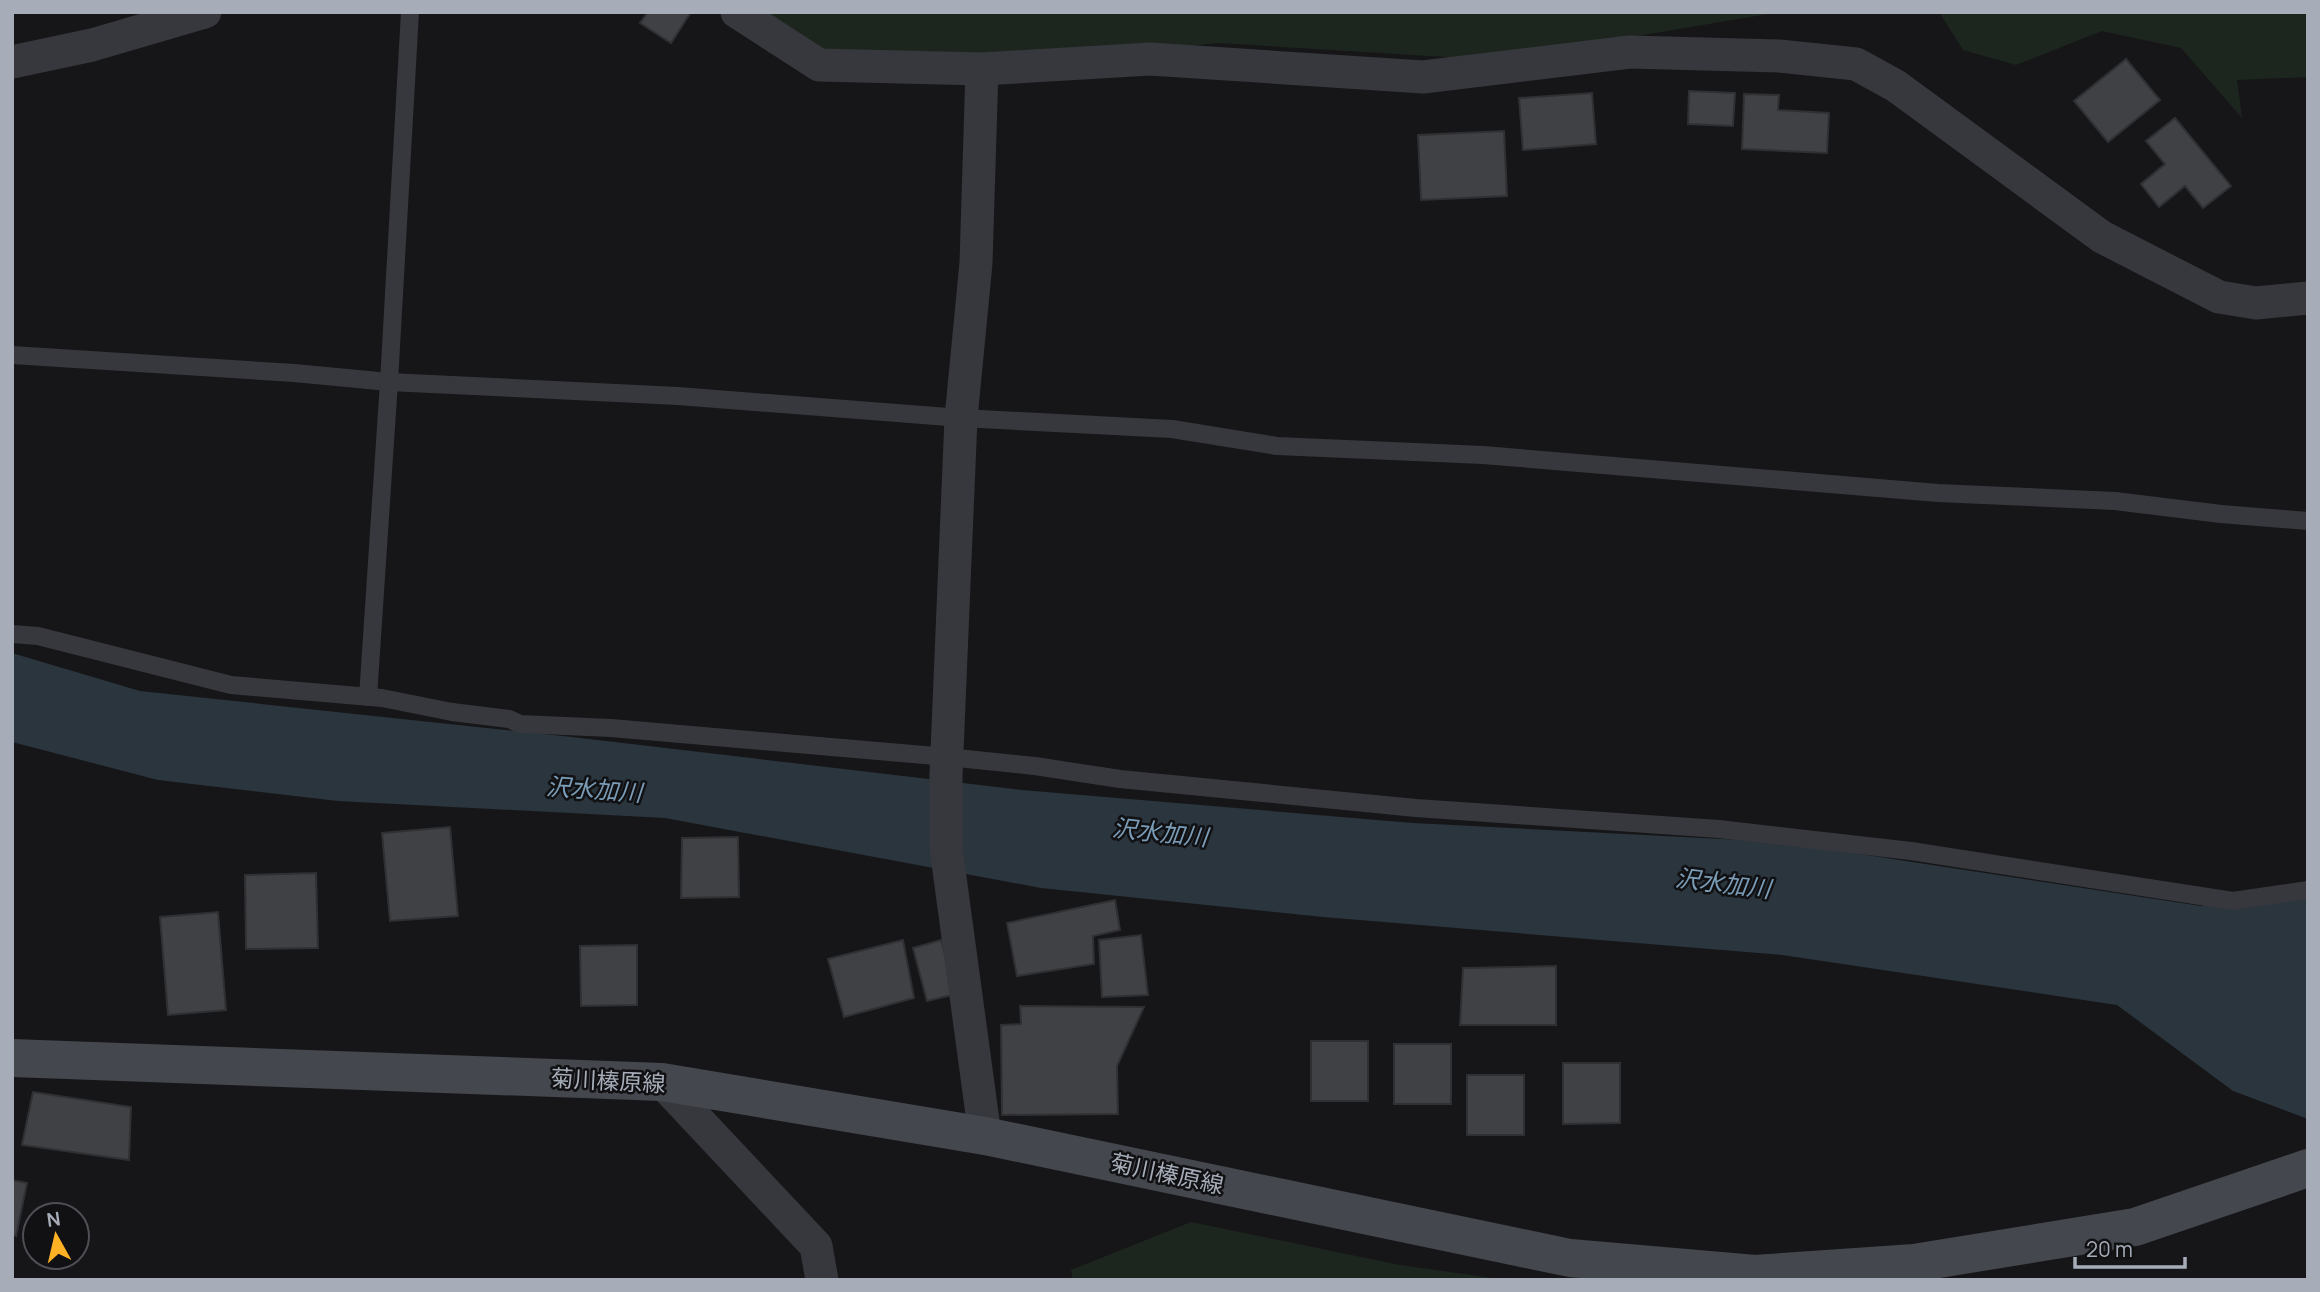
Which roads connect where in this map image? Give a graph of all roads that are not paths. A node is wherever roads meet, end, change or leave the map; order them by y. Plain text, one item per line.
1 (205, 12) edge
2 (410, 12) edge
3 (737, 12) edge
4 (12, 62) edge
5 (982, 69) junction
6 (2308, 298) edge
7 (12, 355) edge
8 (389, 382) junction
9 (961, 418) junction
10 (2308, 521) edge
11 (12, 634) edge
12 (368, 697) junction
13 (947, 766) junction
14 (2308, 890) edge
15 (12, 1058) edge
16 (662, 1082) junction
17 (985, 1136) junction
18 (2308, 1168) edge
19 (822, 1280) edge

1 - 4 street
2 - 8 lane
3 - 5 street
5 - 6 street
5 - 9 street
7 - 8 lane
8 - 9 lane
8 - 12 lane
9 - 10 lane
9 - 13 street
11 - 12 lane
12 - 13 lane
13 - 14 lane
13 - 17 street
15 - 16 main road, 菊川榛原線
16 - 17 main road, 菊川榛原線
16 - 19 street
17 - 18 main road, 菊川榛原線

